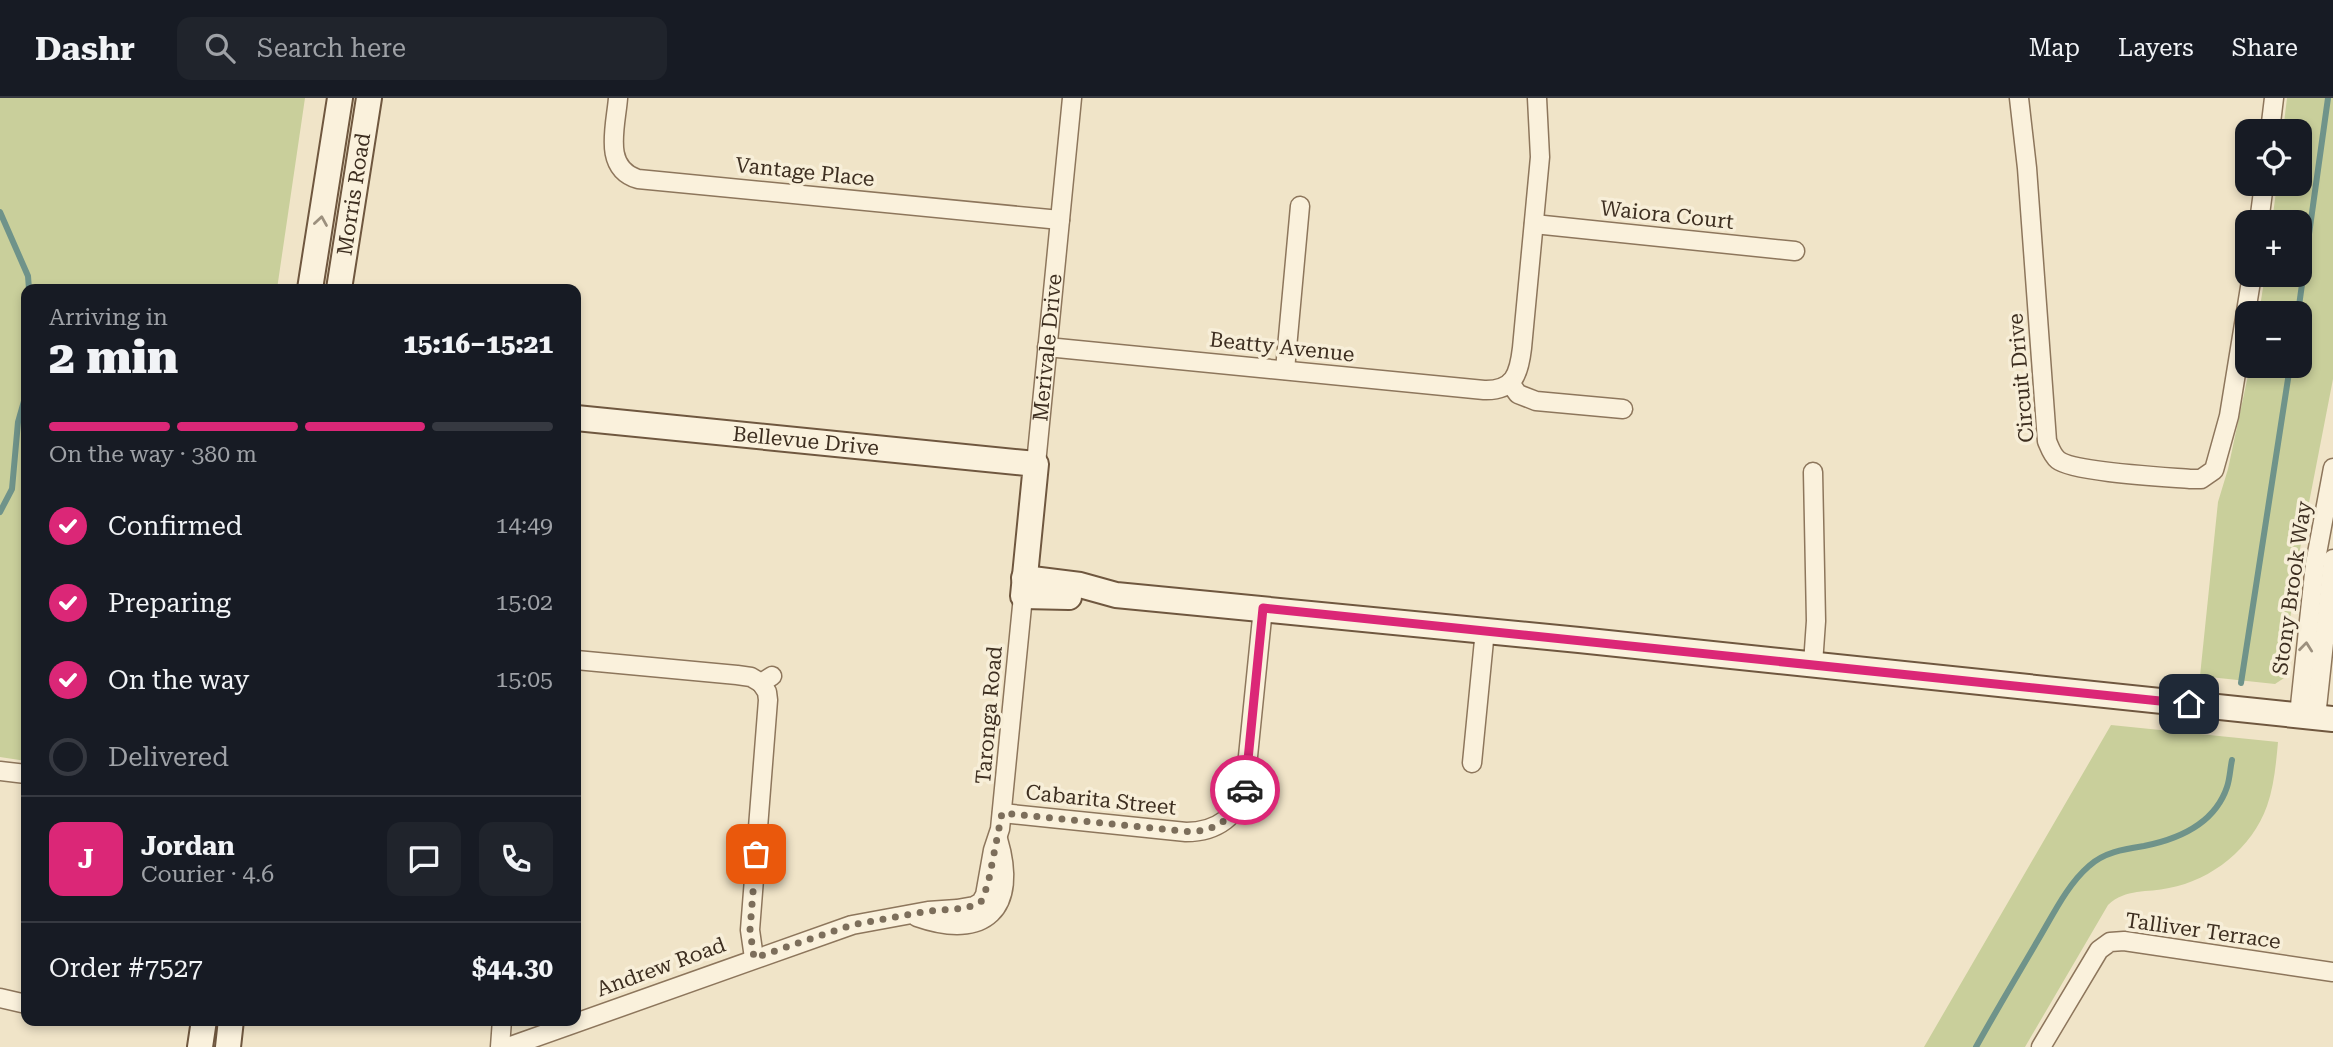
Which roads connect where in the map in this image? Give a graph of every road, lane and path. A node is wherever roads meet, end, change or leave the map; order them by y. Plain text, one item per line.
1 (340, 98) edge
2 (369, 98) edge
3 (618, 98) edge
4 (1072, 98) edge
5 (1537, 98) edge
6 (2019, 98) edge
7 (2274, 98) edge
8 (2271, 119) edge
9 (1300, 205) dead end
10 (1060, 220) junction
11 (1534, 224) junction
12 (1795, 251) dead end
13 (311, 284) edge
14 (340, 284) edge
15 (2250, 287) edge
16 (1047, 347) junction
17 (1285, 370) junction
18 (1510, 383) junction
19 (1623, 409) dead end
20 (581, 418) edge
21 (1036, 464) junction
22 (2333, 468) edge
23 (1813, 472) dead end
24 (2330, 494) edge
25 (2333, 559) edge
26 (1024, 587) junction
27 (1263, 608) junction
28 (1485, 630) junction
29 (581, 660) edge
30 (1813, 664) junction
31 (2316, 717) edge
32 (1472, 763) dead end
33 (0, 771) edge
34 (21, 773) edge
35 (1002, 813) junction
36 (987, 907) joint
37 (754, 958) junction
38 (2333, 972) edge
39 (0, 998) edge
40 (21, 1003) edge
41 (581, 1021) edge
42 (203, 1026) edge
43 (230, 1026) edge
44 (502, 1026) edge
45 (566, 1026) edge
46 (200, 1047) edge
47 (228, 1047) edge
48 (500, 1047) edge
49 (508, 1047) edge
50 (2041, 1047) edge

13 -> 1 street, Morris Road
2 - 14 street, Morris Road
3 - 10 street, Vantage Place
4 - 10 street, Merivale Drive
5 - 11 street
6 - 15 street, Circuit Drive
7 - 8 street
9 - 17 street
10 - 16 street, Merivale Drive
11 - 12 street, Waiora Court
11 - 18 street
16 - 17 street, Beatty Avenue
16 - 21 street, Merivale Drive
17 - 18 street, Beatty Avenue
18 - 19 street
20 - 21 street, Bellevue Drive
21 - 26 street, Merivale Drive
22 - 24 street, Stony Brook Way
23 - 30 street
31 -> 24 street, Stony Brook Way
25 - 31 street, Stony Brook Way
26 - 27 street
26 - 35 street, Taronga Road
27 - 28 street
27 - 35 street, Cabarita Street
28 - 30 street
28 - 32 street
29 - 37 street
30 - 31 street
33 - 34 street
35 - 36 street, Taronga Road
36 - 37 street, Andrew Road
37 - 41 street, Andrew Road
38 - 50 street, Talliver Terrace
39 - 40 street
42 - 46 street
43 - 47 street
44 - 48 street
45 - 49 street, Andrew Road

